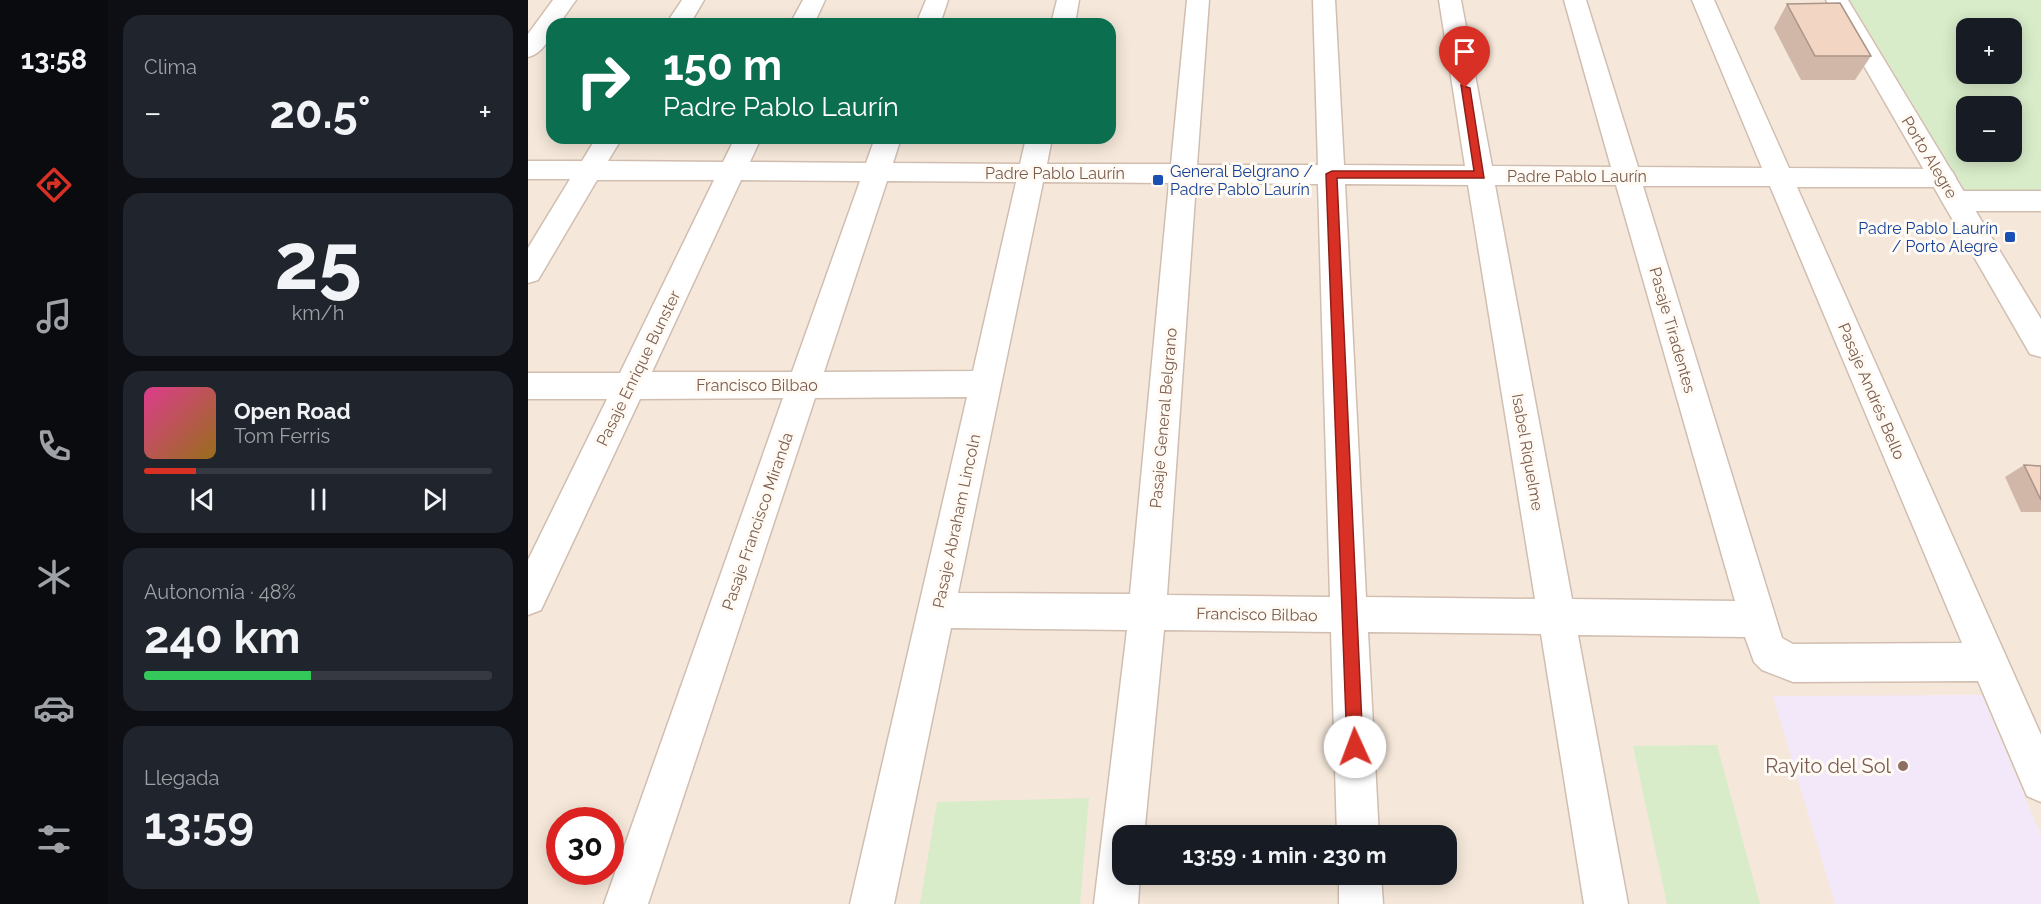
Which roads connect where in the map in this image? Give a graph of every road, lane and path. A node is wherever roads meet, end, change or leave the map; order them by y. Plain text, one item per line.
1 (565, 0) edge
2 (693, 0) edge
3 (814, 0) edge
4 (937, 0) edge
5 (1068, 0) edge
6 (1198, 0) edge
7 (1324, 0) edge
8 (1450, 0) edge
9 (1575, 0) edge
10 (1703, 0) edge
11 (1837, 0) edge
12 (552, 18) edge
13 (682, 18) edge
14 (805, 18) edge
15 (930, 18) edge
16 (1064, 18) edge
17 (546, 26) edge
18 (528, 50) edge
19 (606, 144) edge
20 (745, 144) edge
21 (886, 144) edge
22 (1038, 144) edge
23 (528, 170) edge
24 (590, 171) junction
25 (732, 171) junction
26 (877, 172) junction
27 (1031, 173) junction
28 (1185, 174) junction
29 (1332, 174) junction
30 (1480, 175) junction
31 (1628, 176) junction
32 (1779, 177) junction
33 (1949, 189) junction
34 (2041, 201) edge
35 (528, 272) edge
36 (2041, 345) edge
37 (986, 384) junction
38 (804, 385) junction
39 (528, 386) edge
40 (629, 386) junction
41 (528, 598) edge
42 (937, 610) junction
43 (1147, 613) junction
44 (1350, 615) junction
45 (1557, 617) junction
46 (1758, 619) junction
47 (1989, 662) junction
48 (2041, 782) edge
49 (1124, 825) edge
50 (1358, 825) edge
51 (1118, 885) edge
52 (1360, 885) edge
53 (626, 904) edge
54 (872, 904) edge
55 (1116, 904) edge
56 (1361, 904) edge
57 (1606, 904) edge

1 - 12 street
2 - 13 street
3 - 14 street
4 - 15 street
5 - 16 street
6 - 28 street, Pasaje General Belgrano
7 - 29 street
8 - 30 street, Isabel Riquelme
9 - 31 street, Pasaje Tiradentes
10 - 32 street, Pasaje Andrés Bello
11 - 33 street, Porto Alegre
17 - 18 street
19 - 24 street
20 - 25 street, Pasaje Enrique Bunster
21 - 26 street, Pasaje Francisco Miranda
22 - 27 street, Pasaje Abraham Lincoln
23 - 24 street, Padre Pablo Laurín
24 - 25 street, Padre Pablo Laurín
24 - 35 street
25 - 26 street, Padre Pablo Laurín
25 - 40 street, Pasaje Enrique Bunster
26 - 27 street, Padre Pablo Laurín
26 - 38 street, Pasaje Francisco Miranda
27 - 28 street, Padre Pablo Laurín
27 - 37 street, Pasaje Abraham Lincoln
28 - 29 street, Padre Pablo Laurín
28 - 43 street, Pasaje General Belgrano
29 - 30 street, Padre Pablo Laurín
29 - 44 street
30 - 31 street, Padre Pablo Laurín
30 - 45 street, Isabel Riquelme
31 - 32 street, Padre Pablo Laurín
31 - 46 street, Pasaje Tiradentes
32 - 33 street, Padre Pablo Laurín
32 - 47 street, Pasaje Andrés Bello
33 - 34 street, Padre Pablo Laurín
33 - 36 street, Porto Alegre
37 - 38 street, Francisco Bilbao
37 - 42 street, Pasaje Abraham Lincoln
38 - 40 street, Francisco Bilbao
38 - 53 street, Pasaje Francisco Miranda
39 - 40 street, Francisco Bilbao
40 - 41 street, Pasaje Enrique Bunster
42 - 43 street, Francisco Bilbao
42 - 54 street, Pasaje Abraham Lincoln
43 - 44 street, Francisco Bilbao
43 - 49 street, Pasaje General Belgrano
44 - 45 street, Francisco Bilbao
44 - 50 street
45 - 46 street, Francisco Bilbao
45 - 57 street, Isabel Riquelme
46 - 47 street, Pasaje Tiradentes
47 - 48 street, Pasaje Andrés Bello
51 - 55 street
52 - 56 street

